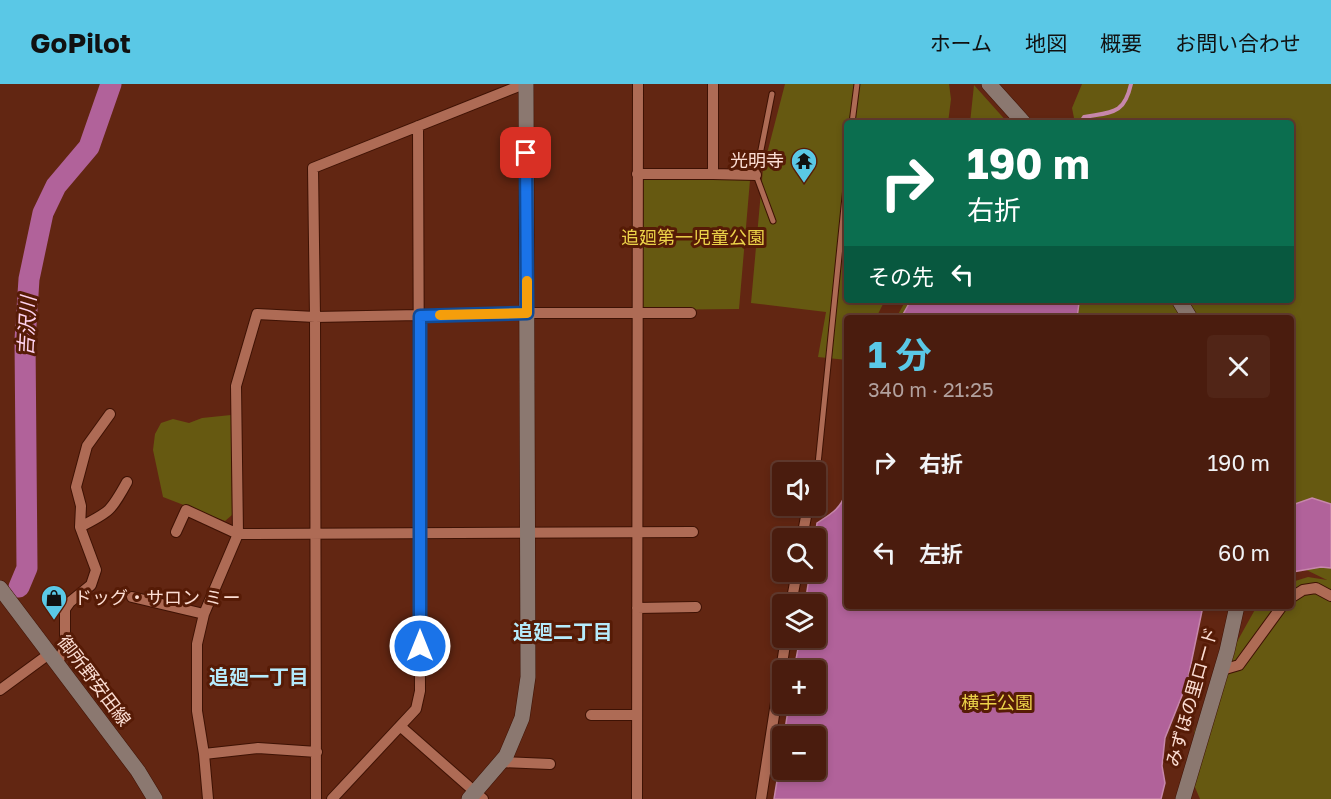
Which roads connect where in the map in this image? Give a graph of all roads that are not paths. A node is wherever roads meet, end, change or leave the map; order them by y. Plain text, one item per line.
1 (525, 84) edge
2 (638, 84) edge
3 (713, 84) edge
4 (857, 84) edge
5 (989, 84) edge
6 (772, 94) dead end
7 (852, 120) edge
8 (1021, 120) edge
9 (418, 126) junction
10 (638, 174) junction
11 (713, 174) junction
12 (756, 175) junction
13 (844, 207) edge
14 (773, 221) dead end
15 (527, 313) junction
16 (691, 313) dead end
17 (636, 314) junction
18 (420, 316) junction
19 (315, 317) junction
20 (110, 414) dead end
21 (818, 462) edge
22 (128, 482) dead end
23 (80, 527) junction
24 (176, 532) dead end
25 (315, 532) junction
26 (529, 532) junction
27 (638, 532) junction
28 (693, 532) dead end
29 (238, 534) junction
30 (419, 534) junction
31 (0, 588) edge
32 (1294, 596) edge
33 (1331, 596) edge
34 (132, 597) dead end
35 (696, 607) dead end
36 (638, 608) junction
37 (1236, 609) edge
38 (1280, 609) edge
39 (204, 614) junction
40 (784, 648) edge
41 (53, 659) junction
42 (1222, 670) junction
43 (0, 690) edge
44 (591, 716) dead end
45 (638, 716) junction
46 (400, 726) junction
47 (316, 752) junction
48 (204, 754) junction
49 (500, 762) junction
50 (550, 764) dead end
51 (476, 797) edge
52 (155, 799) edge
53 (208, 799) edge
54 (316, 799) edge
55 (332, 799) edge
56 (638, 799) edge
57 (761, 799) edge
58 (1183, 799) edge

1 - 9 street
1 - 15 street
2 - 10 street
3 - 11 street
4 - 7 lane
5 - 8 street
6 - 12 lane
9 - 18 street
9 - 19 street
10 - 11 street
10 - 17 street
11 - 12 street
12 - 14 lane
13 - 21 lane
15 - 17 street
15 - 18 street
15 - 26 street
16 - 17 street
17 - 27 street
18 - 19 street
18 - 30 street
19 - 25 street
19 - 29 street
20 - 23 street
22 - 23 street
23 - 41 street
24 - 29 street
25 - 29 street
25 - 30 street
25 - 47 street
26 - 27 street
26 - 30 street
26 - 49 street
27 - 28 street
27 - 36 street
29 - 39 street
30 - 46 street
31 - 41 street, 御所野安田線
32 - 33 street
34 - 39 street
35 - 36 street
36 - 45 street
37 - 42 street, みずほの里ロード
38 - 42 street
39 - 48 street
40 - 57 street
41 - 43 street
41 - 52 street, 御所野安田線
42 - 58 street, みずほの里ロード
44 - 45 street
45 - 56 street
46 - 51 street
46 - 55 street
47 - 48 street
47 - 54 street
48 - 53 street
49 - 50 street
49 - 51 street

